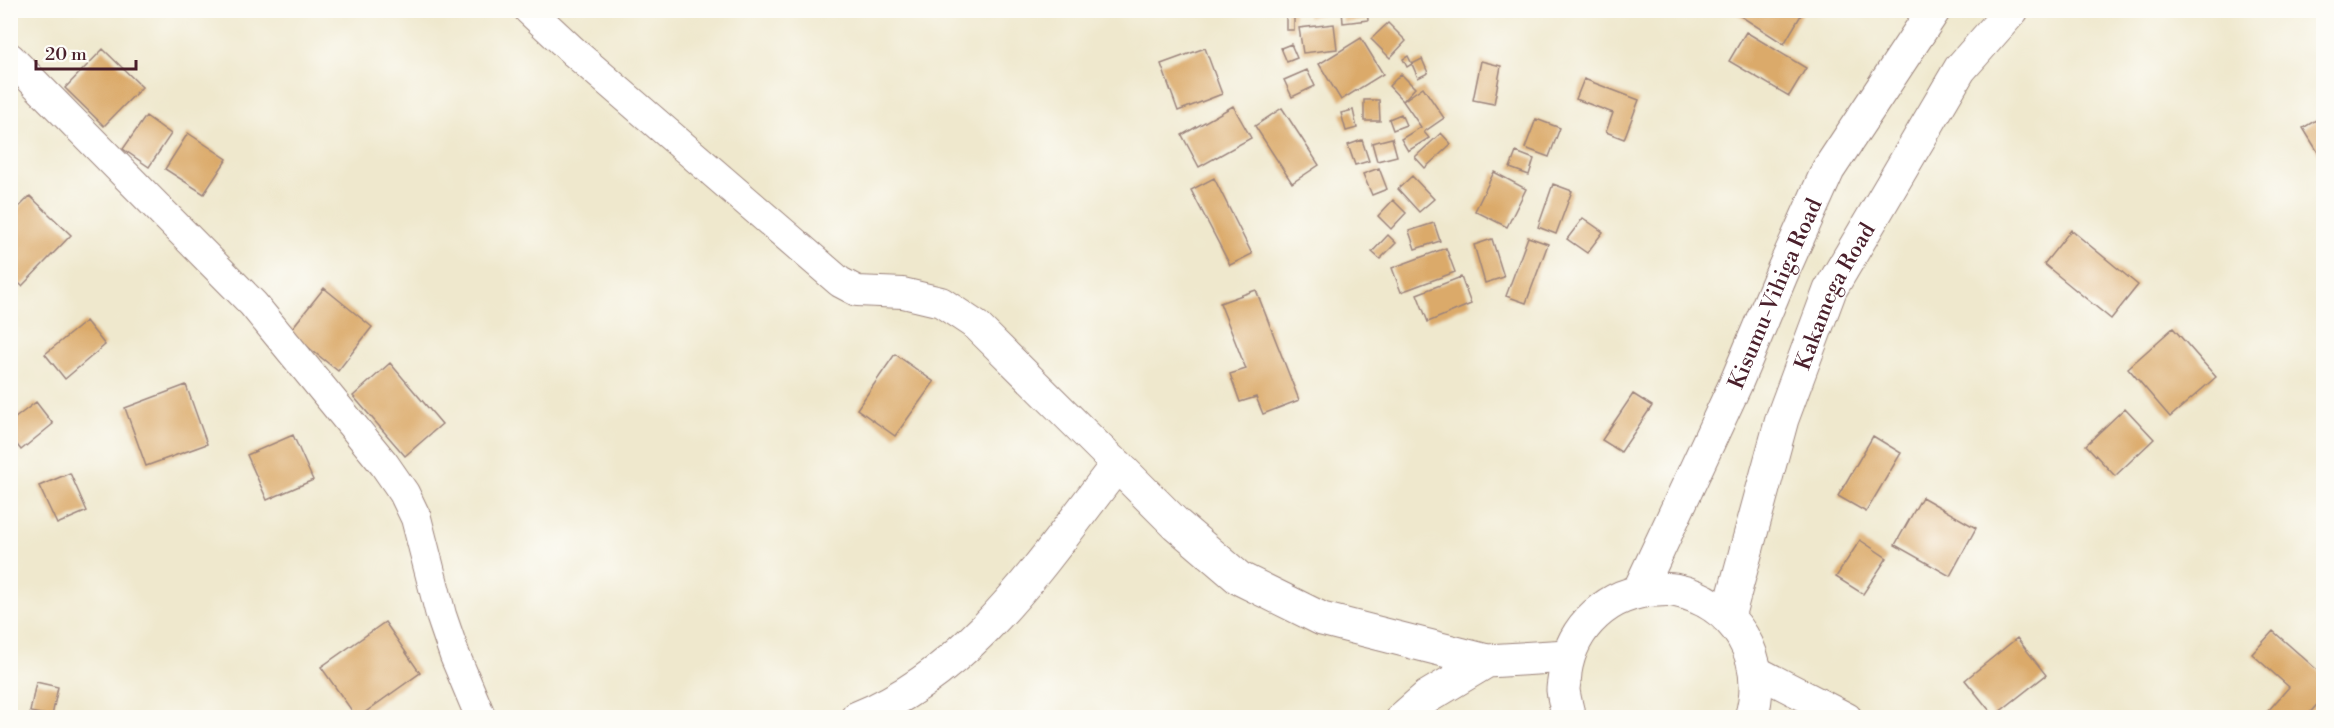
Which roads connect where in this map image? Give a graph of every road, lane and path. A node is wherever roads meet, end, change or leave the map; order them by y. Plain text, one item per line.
1 (529, 10) edge
2 (1934, 10) edge
3 (2012, 10) edge
4 (10, 58) edge
5 (1117, 465) junction
6 (1639, 591) junction
7 (1728, 617) junction
8 (1568, 656) junction
9 (1487, 661) junction
10 (1756, 671) junction
11 (480, 717) edge
12 (857, 717) edge
13 (1403, 717) edge
14 (1569, 717) edge
15 (1751, 717) edge
16 (1847, 717) edge

1 - 5 street
2 - 6 main road, Kisumu-Vihiga Road
3 - 7 main road, Kakamega Road
4 - 11 street
5 - 9 main road
5 - 12 main road
6 - 7 main road
6 - 8 main road
7 - 10 main road
8 - 9 main road
8 - 14 main road
9 - 13 main road
10 - 15 main road
10 - 16 street

